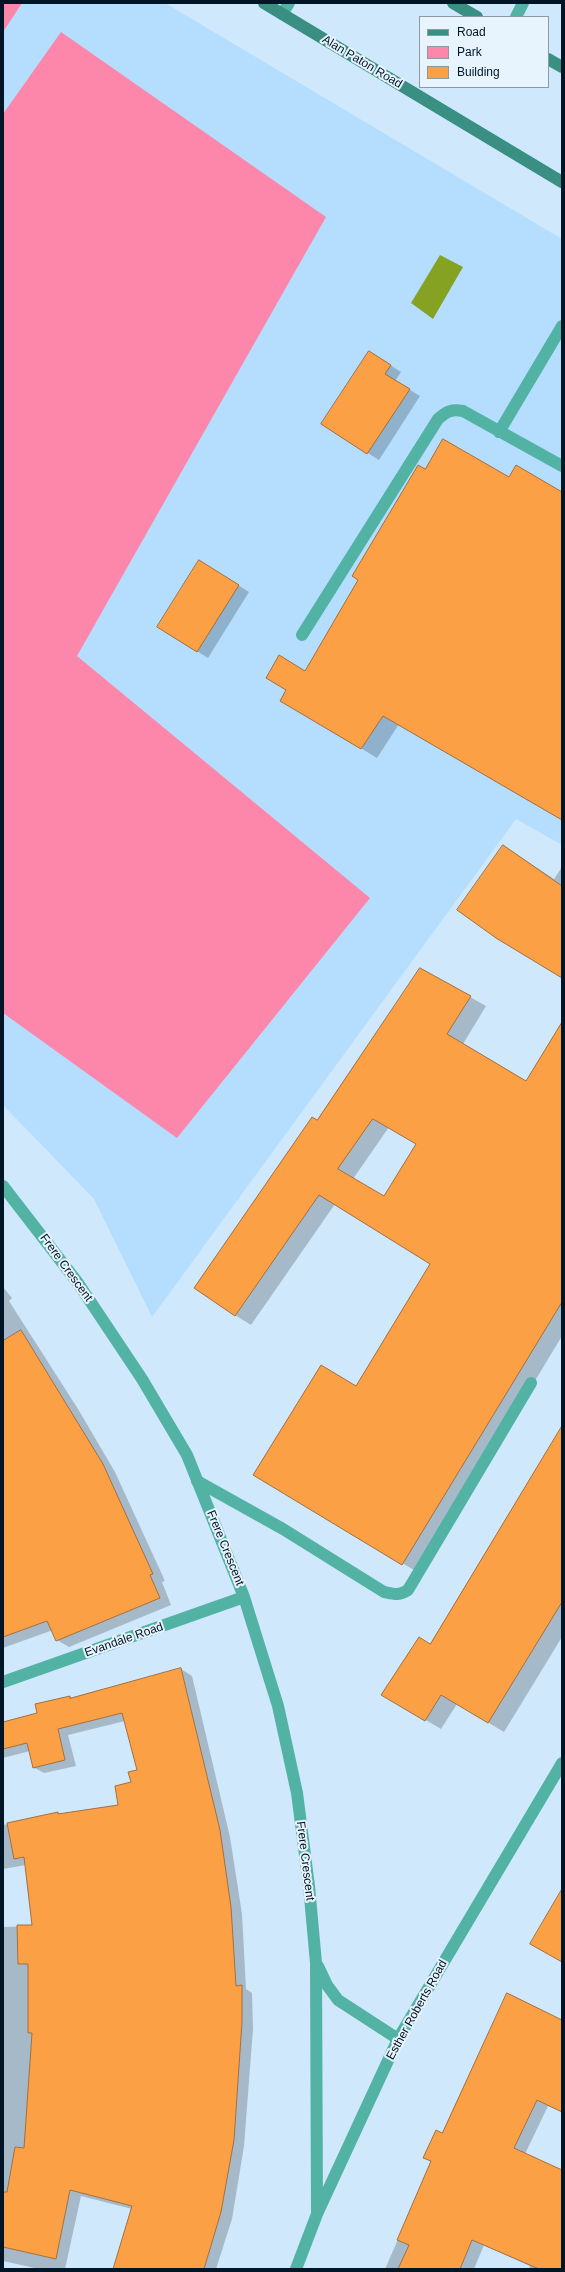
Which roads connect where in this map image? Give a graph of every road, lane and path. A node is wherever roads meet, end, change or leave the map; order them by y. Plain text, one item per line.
1 (264, 3) edge
2 (289, 3) edge
3 (453, 3) edge
4 (523, 3) edge
5 (282, 14) junction
6 (475, 16) edge
7 (516, 16) edge
8 (549, 60) edge
9 (562, 67) edge
10 (562, 182) edge
11 (562, 326) edge
12 (499, 432) junction
13 (562, 466) edge
14 (302, 635) dead end
15 (3, 1186) edge
16 (531, 1383) dead end
17 (198, 1481) junction
18 (244, 1597) junction
19 (3, 1682) edge
20 (562, 1763) edge
21 (316, 1963) junction
22 (398, 2039) junction
23 (317, 2214) junction
24 (296, 2269) edge

1 - 5 street, Alan Paton Road
2 - 5 street
3 - 6 street
4 - 7 street
5 - 10 street, Alan Paton Road
8 - 9 street
11 - 12 street
12 - 13 street
12 - 14 street
15 - 17 street, Frere Crescent
16 - 17 street
17 - 18 street, Frere Crescent
18 - 19 street, Evandale Road
18 - 21 street, Frere Crescent
20 - 22 street, Esther Roberts Road
21 - 22 street, Frere Crescent
21 - 23 street, Frere Crescent
22 - 23 street, Esther Roberts Road
23 - 24 street, Esther Roberts Road

